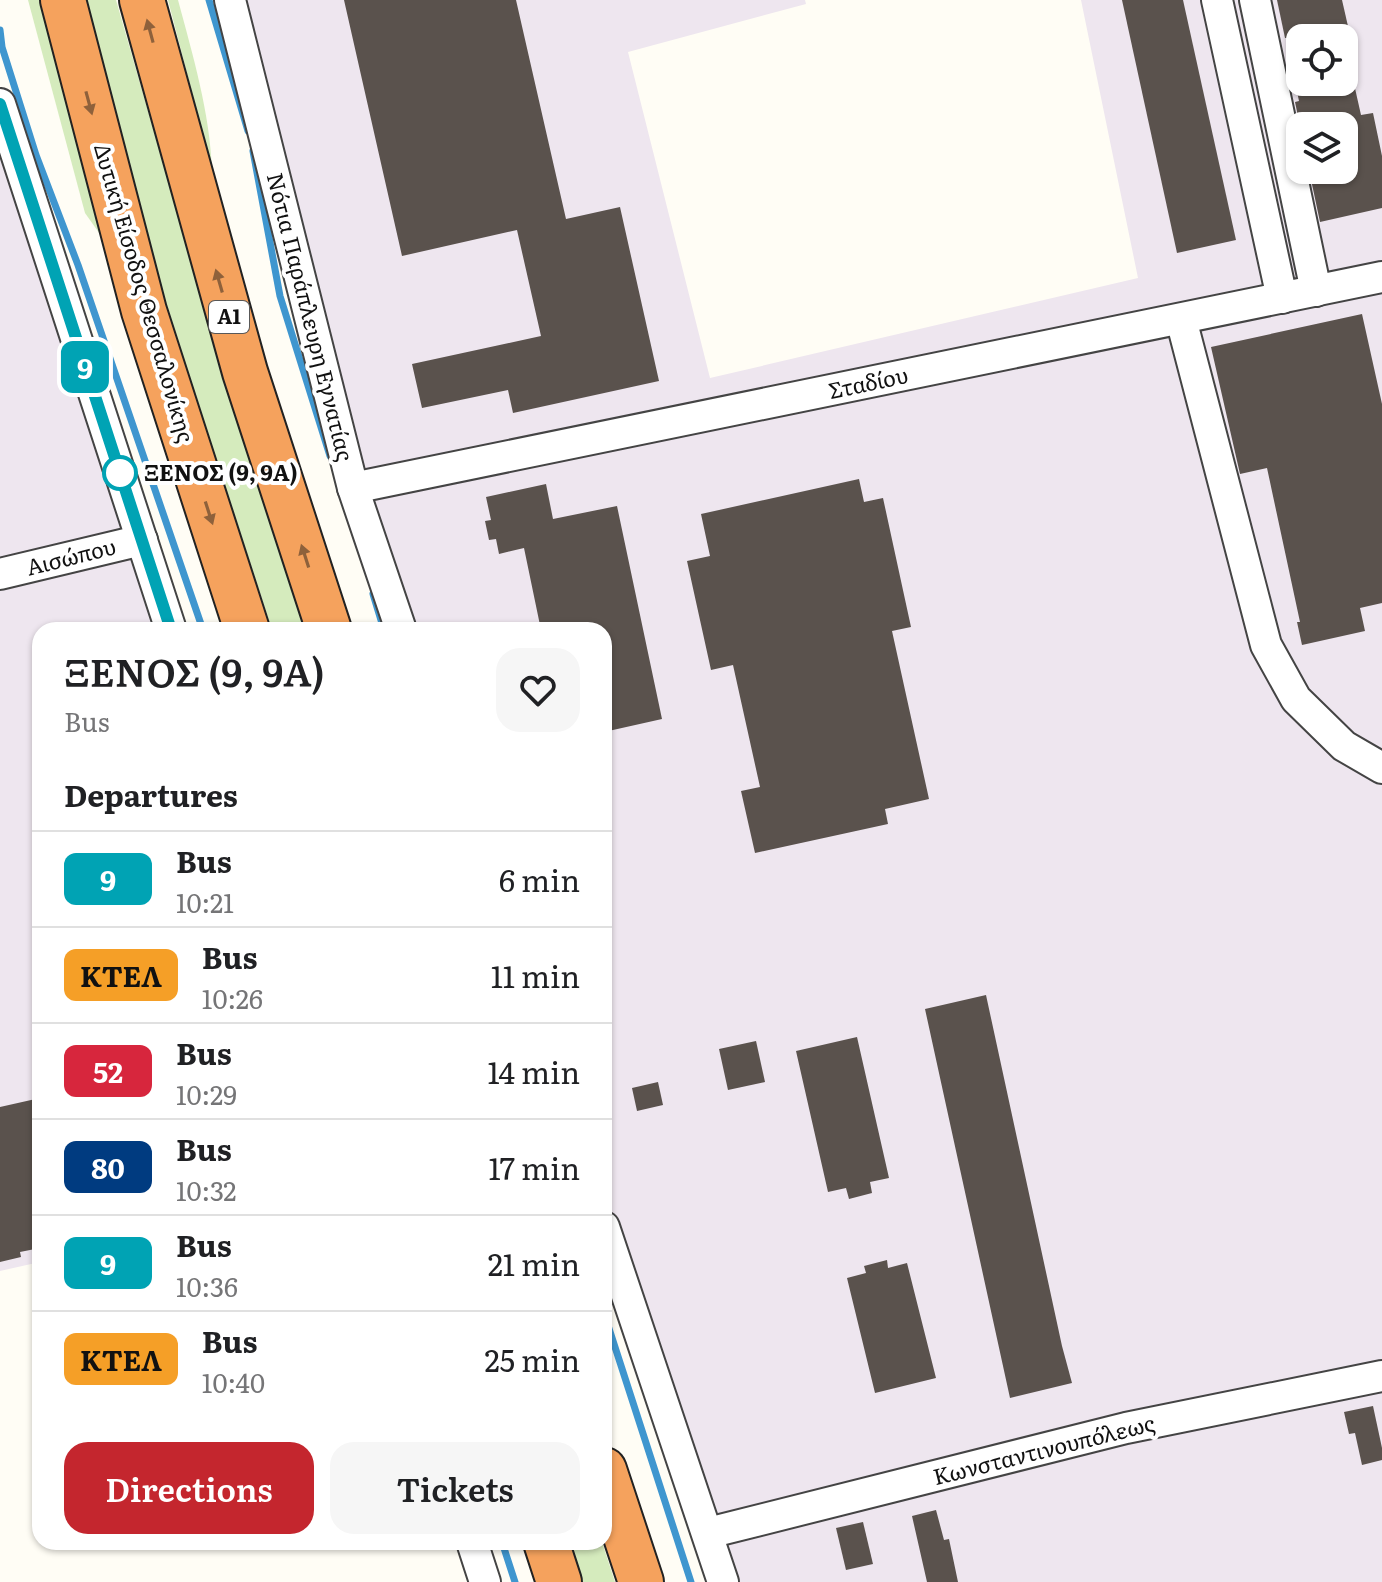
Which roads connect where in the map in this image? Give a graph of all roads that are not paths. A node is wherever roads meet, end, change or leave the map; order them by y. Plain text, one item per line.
1 (63, 0) edge
2 (142, 0) edge
3 (230, 0) edge
4 (1217, 0) edge
5 (1255, 0) edge
6 (0, 104) edge
7 (1382, 277) edge
8 (1316, 291) junction
9 (1282, 298) junction
10 (1181, 319) junction
11 (353, 488) junction
12 (142, 540) junction
13 (0, 574) edge
14 (168, 622) edge
15 (244, 622) edge
16 (326, 622) edge
17 (398, 622) edge
18 (1382, 768) edge
19 (612, 1251) edge
20 (1382, 1376) edge
21 (612, 1494) edge
22 (708, 1533) junction
23 (473, 1550) edge
24 (549, 1550) edge
25 (476, 1580) edge
26 (559, 1582) edge
27 (641, 1582) edge
28 (723, 1582) edge

1 -> 15 highway, Δυτική Είσοδος Θεσσαλονίκης
16 -> 2 highway, Α1
3 - 11 street, Νότια Παράπλευρη Εγνατίας
4 - 9 street
5 - 8 street
6 - 12 street
7 - 8 street, Σταδίου
8 - 9 street, Σταδίου
9 - 10 street, Σταδίου
10 - 11 street, Σταδίου
10 - 18 street
11 - 17 street, Νότια Παράπλευρη Εγνατίας
12 - 13 street, Αισώπου
12 - 14 street
19 - 22 street
20 - 22 street, Κωνσταντινουπόλεως
21 - 27 highway
22 - 28 street
23 - 25 street
24 - 26 highway

